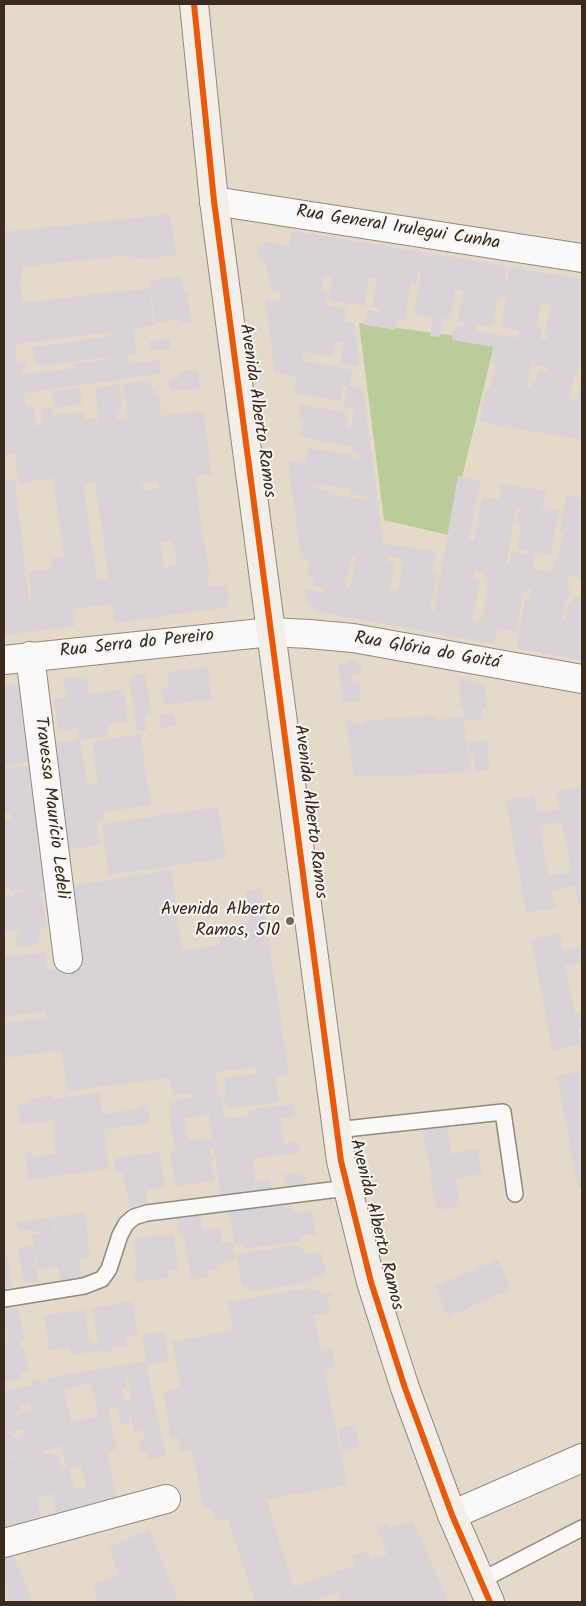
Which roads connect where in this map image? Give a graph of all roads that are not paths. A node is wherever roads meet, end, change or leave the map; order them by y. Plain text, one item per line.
1 (194, 4) edge
2 (214, 201) junction
3 (582, 258) edge
4 (270, 632) junction
5 (30, 656) junction
6 (4, 660) edge
7 (582, 679) edge
8 (68, 959) dead end
9 (336, 1130) junction
10 (347, 1188) junction
11 (515, 1194) dead end
12 (4, 1299) edge
13 (582, 1458) edge
14 (166, 1499) dead end
15 (452, 1515) junction
16 (582, 1528) edge
17 (4, 1543) edge
18 (485, 1591) edge

1 - 2 main road, Avenida Alberto Ramos
2 - 3 street, Rua General Irulegui Cunha
2 - 4 main road, Avenida Alberto Ramos
4 - 5 street, Rua Serra do Pereiro
4 - 7 street, Rua Glória do Goitá
4 - 9 main road, Avenida Alberto Ramos
5 - 6 street, Rua Serra do Pereiro
5 - 8 street, Travessa Maurício Ledeli
9 - 10 main road, Avenida Alberto Ramos
9 - 11 lane
10 - 12 lane
10 - 15 main road, Avenida Alberto Ramos
13 - 15 street
14 - 17 street
15 - 18 main road, Avenida Alberto Ramos
16 - 18 lane

